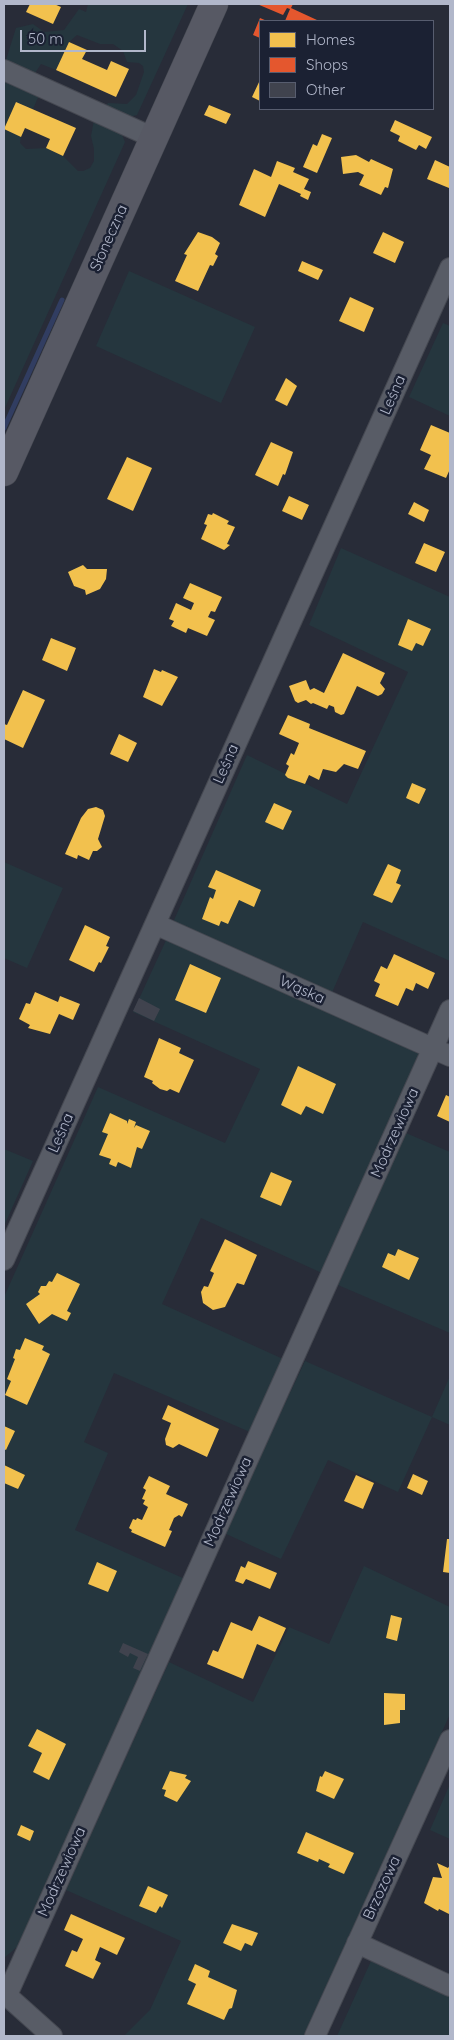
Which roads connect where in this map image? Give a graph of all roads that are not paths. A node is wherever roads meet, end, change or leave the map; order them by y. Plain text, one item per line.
1 (214, 4) edge
2 (4, 70) edge
3 (154, 138) junction
4 (450, 268) edge
5 (4, 472) edge
6 (155, 924) junction
7 (450, 1010) edge
8 (442, 1052) edge
9 (4, 1260) edge
10 (450, 1740) edge
11 (357, 1943) junction
12 (450, 1986) edge
13 (6, 1994) edge
14 (52, 2036) edge
15 (315, 2036) edge

1 - 3 main road, Słoneczna
2 - 3 street
3 - 5 main road, Słoneczna
4 - 6 street, Leśna
6 - 8 street, Wąska
6 - 9 street, Leśna
7 - 8 street, Modrzewiowa
8 - 13 street, Modrzewiowa
10 - 11 street, Brzozowa
11 - 12 street
11 - 15 street, Brzozowa
13 - 14 street

